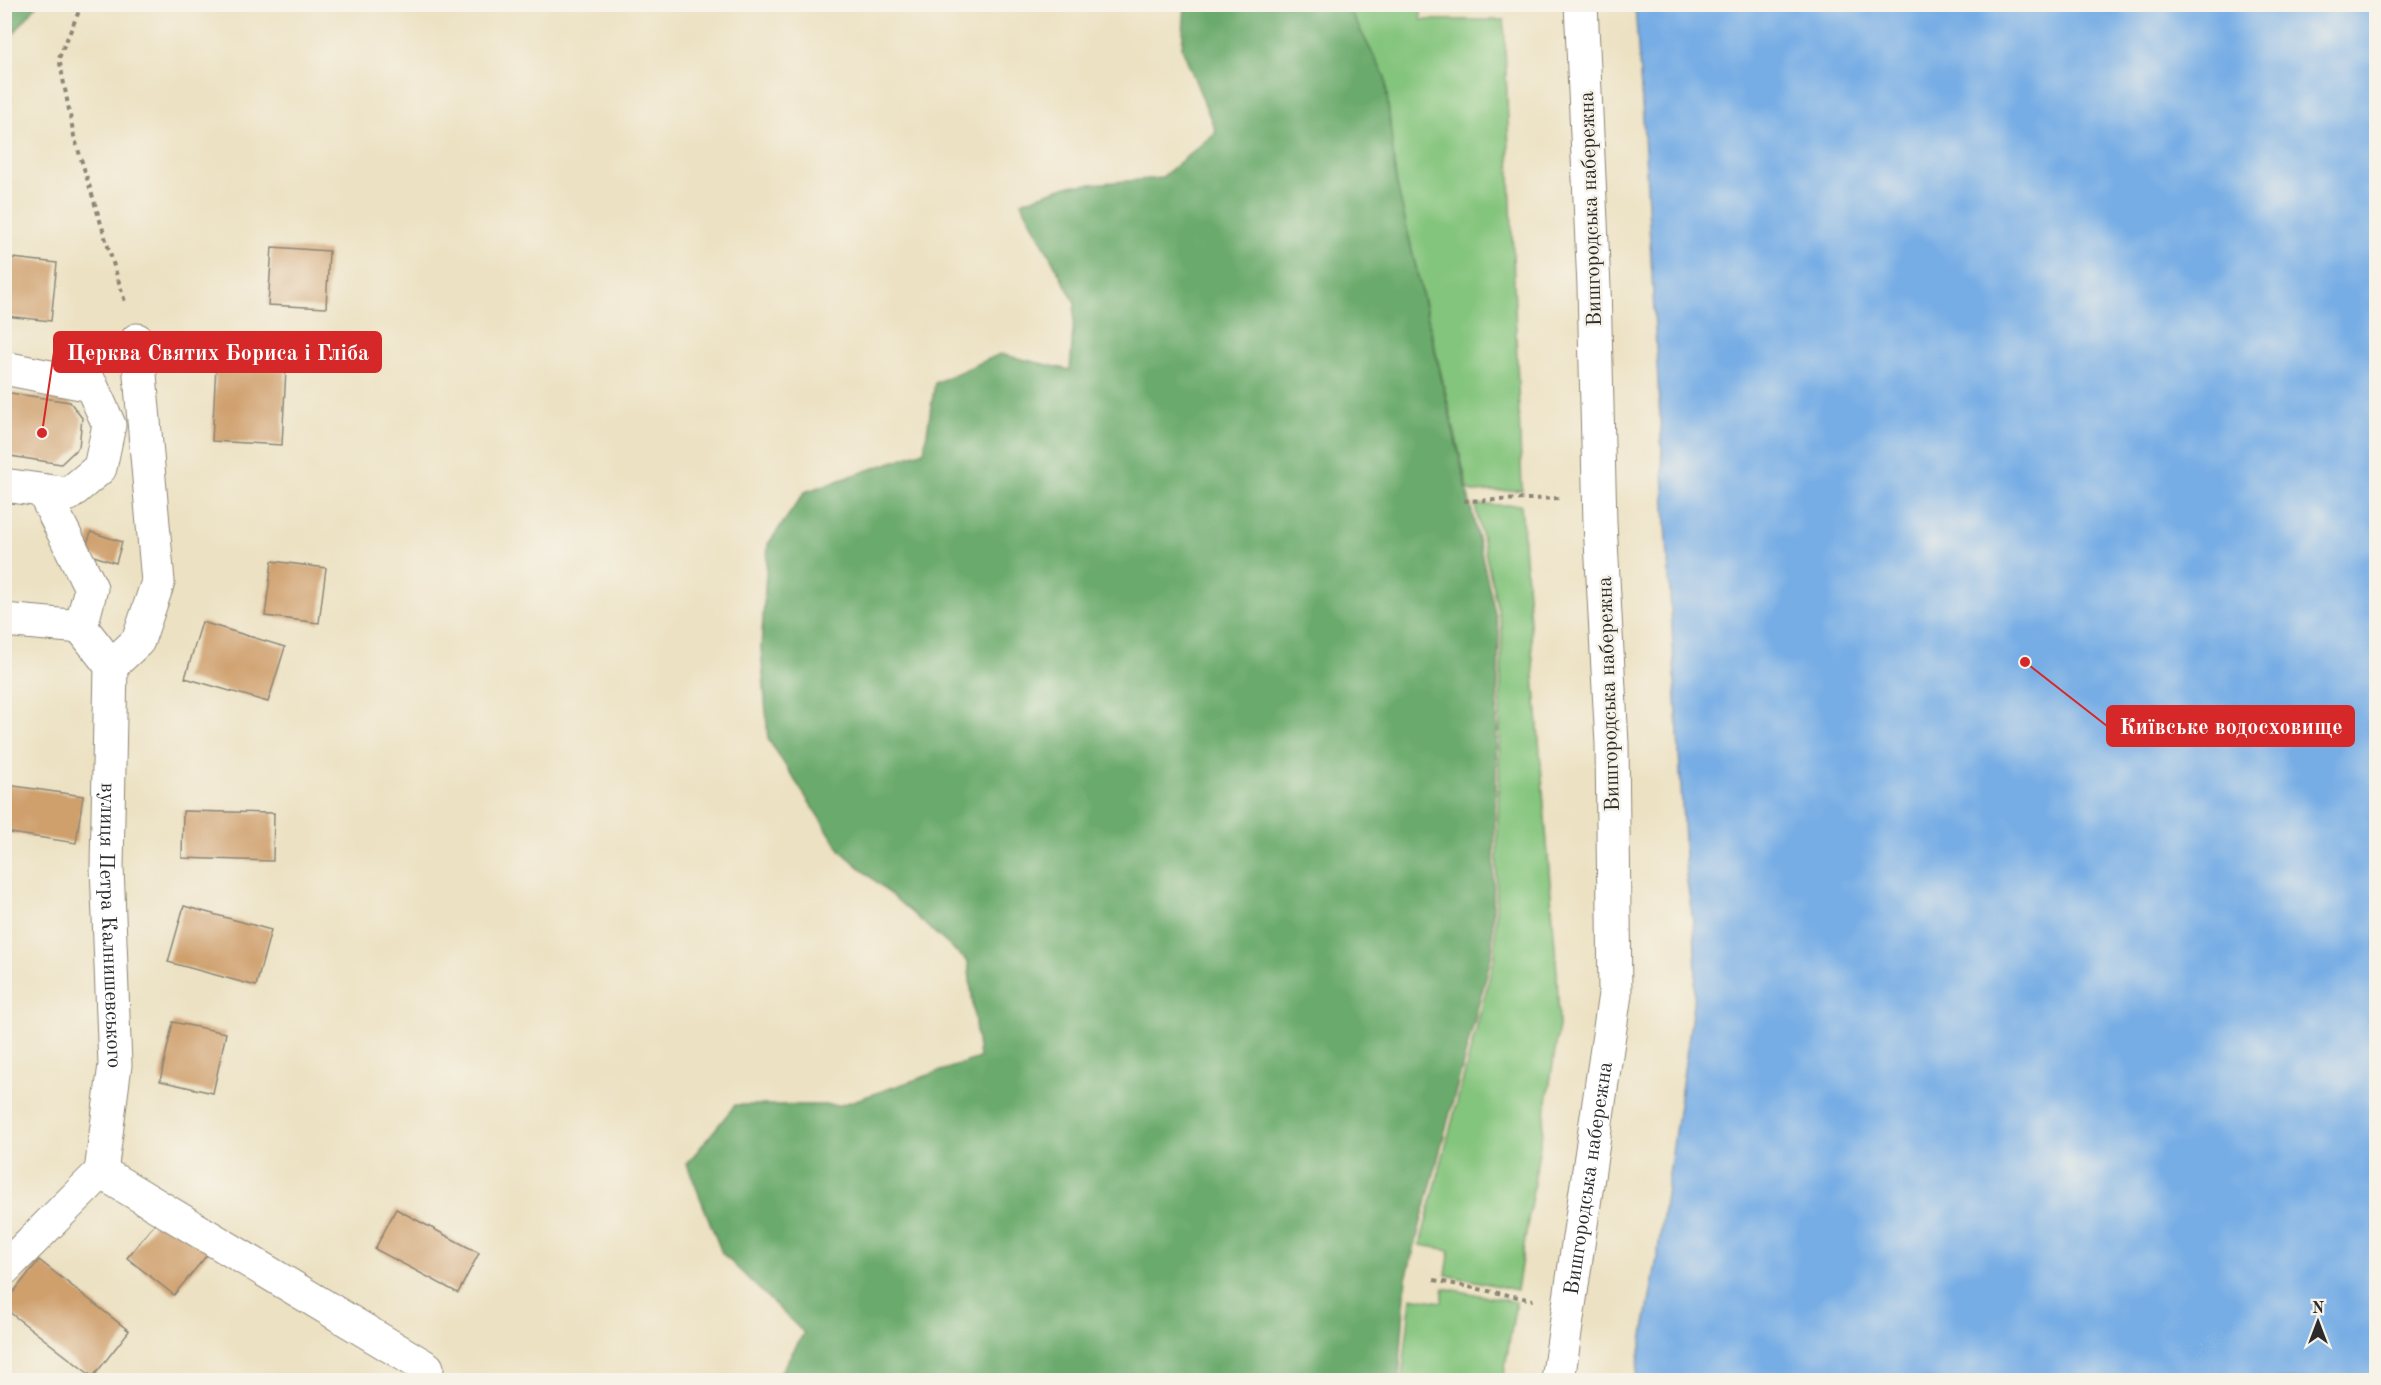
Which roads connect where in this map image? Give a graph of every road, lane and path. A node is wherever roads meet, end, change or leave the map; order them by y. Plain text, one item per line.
1 (82, 4) edge
2 (1581, 4) edge
3 (137, 340) joint
4 (4, 368) edge
5 (4, 485) edge
6 (43, 491) junction
7 (1600, 496) junction
8 (1464, 501) dead end
9 (4, 620) edge
10 (81, 627) junction
11 (111, 666) junction
12 (101, 1172) junction
13 (4, 1269) edge
14 (1434, 1280) dead end
15 (1569, 1305) junction
16 (427, 1368) dead end
17 (1558, 1380) edge

1 - 3 path
2 - 7 street, Вишгородська набережна
3 - 11 street
4 - 6 street
5 - 6 street
6 - 10 street
7 - 8 path
7 - 15 street, Вишгородська набережна
9 - 10 street
10 - 11 street
11 - 12 street, вулиця Петра Калнишевського
12 - 13 street
12 - 16 street
14 - 15 path
15 - 17 street, Вишгородська набережна

